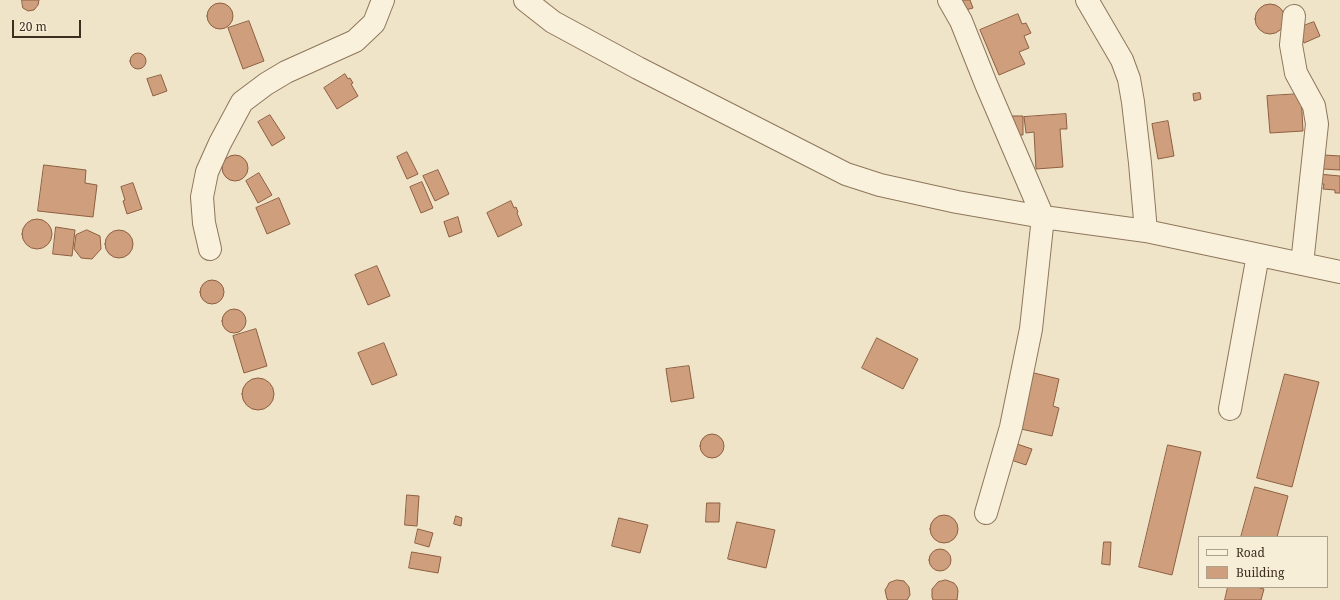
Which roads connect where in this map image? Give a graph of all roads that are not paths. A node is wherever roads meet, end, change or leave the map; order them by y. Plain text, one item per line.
1 (383, 0) edge
2 (525, 0) edge
3 (949, 0) edge
4 (1087, 0) edge
5 (1294, 16) dead end
6 (1043, 217) junction
7 (1146, 231) junction
8 (210, 249) dead end
9 (1258, 255) junction
10 (1302, 264) junction
11 (1340, 272) edge
12 (1230, 409) dead end
13 (986, 513) dead end

1 - 8 street
2 - 6 street
3 - 6 street
4 - 7 street
5 - 10 street
6 - 7 street
6 - 13 street
7 - 9 street
9 - 10 street
9 - 12 street
10 - 11 street

